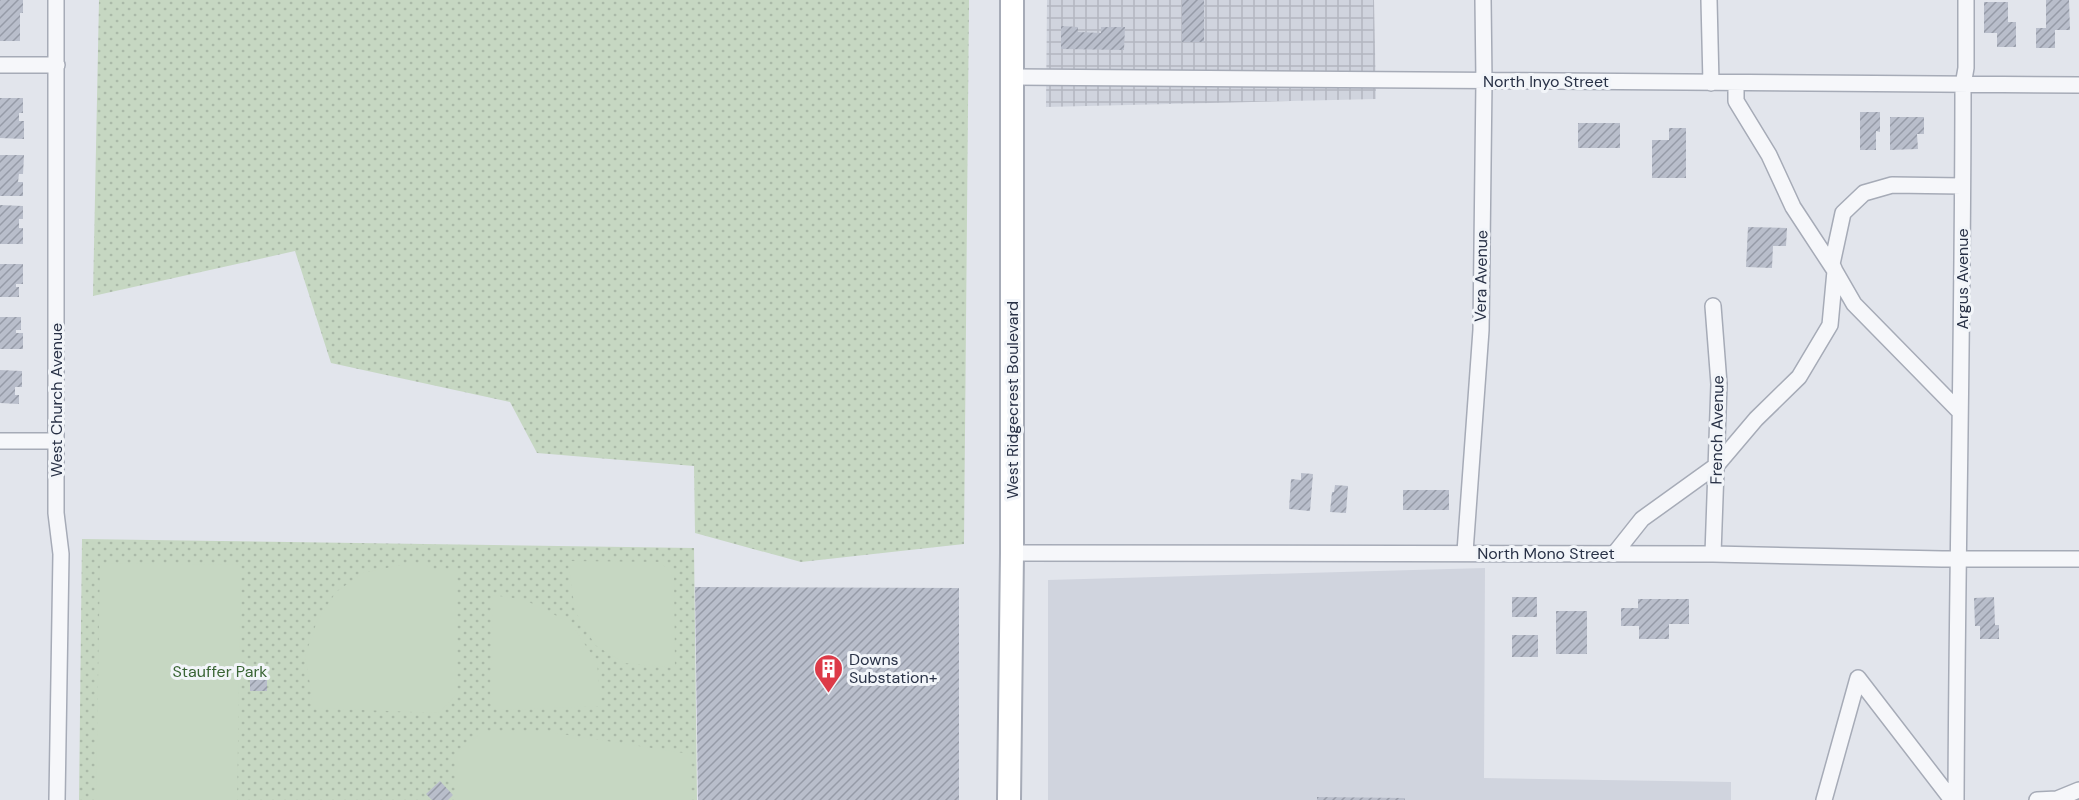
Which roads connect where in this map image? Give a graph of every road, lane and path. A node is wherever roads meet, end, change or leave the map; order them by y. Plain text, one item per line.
1 (56, 0) edge
2 (1012, 0) edge
3 (1483, 0) edge
4 (1709, 0) edge
5 (1966, 0) edge
6 (0, 65) edge
7 (57, 65) junction
8 (1012, 77) junction
9 (1484, 81) junction
10 (1711, 83) junction
11 (1736, 83) junction
12 (1963, 85) junction
13 (2079, 85) edge
14 (1962, 186) junction
15 (1835, 271) junction
16 (1713, 306) dead end
17 (1960, 412) junction
18 (0, 441) edge
19 (56, 441) junction
20 (1717, 465) junction
21 (1465, 552) junction
22 (1012, 553) junction
23 (1615, 553) junction
24 (1713, 554) junction
25 (1957, 559) junction
26 (2079, 559) edge
27 (2079, 790) edge
28 (57, 800) edge
29 (1010, 800) edge
30 (1824, 800) edge
31 (1954, 800) edge
32 (2037, 800) edge

1 - 7 street, West Church Avenue
2 - 8 street, West Ridgecrest Boulevard
3 - 9 street, Vera Avenue
4 - 10 street
5 - 12 street, Argus Avenue
6 - 7 street
7 - 19 street, West Church Avenue
8 - 9 street, North Inyo Street
8 - 22 street, West Ridgecrest Boulevard
9 - 10 street, North Inyo Street
9 - 21 street, Vera Avenue
10 - 11 street, North Inyo Street
11 - 12 street, North Inyo Street
11 - 15 street
12 - 13 street, North Inyo Street
12 - 14 street, Argus Avenue
14 - 15 street
14 - 17 street, Argus Avenue
15 - 17 street
15 - 20 street
16 - 20 street, French Avenue
17 - 25 street, Argus Avenue
18 - 19 street
19 - 28 street, West Church Avenue
20 - 23 street
20 - 24 street, French Avenue
21 - 22 street, North Mono Street
21 - 23 street, North Mono Street
22 - 29 street, West Ridgecrest Boulevard
23 - 24 street, North Mono Street
24 - 25 street, North Mono Street
25 - 26 street, North Mono Street
25 - 31 street, Argus Avenue
27 - 32 street
30 - 31 street

